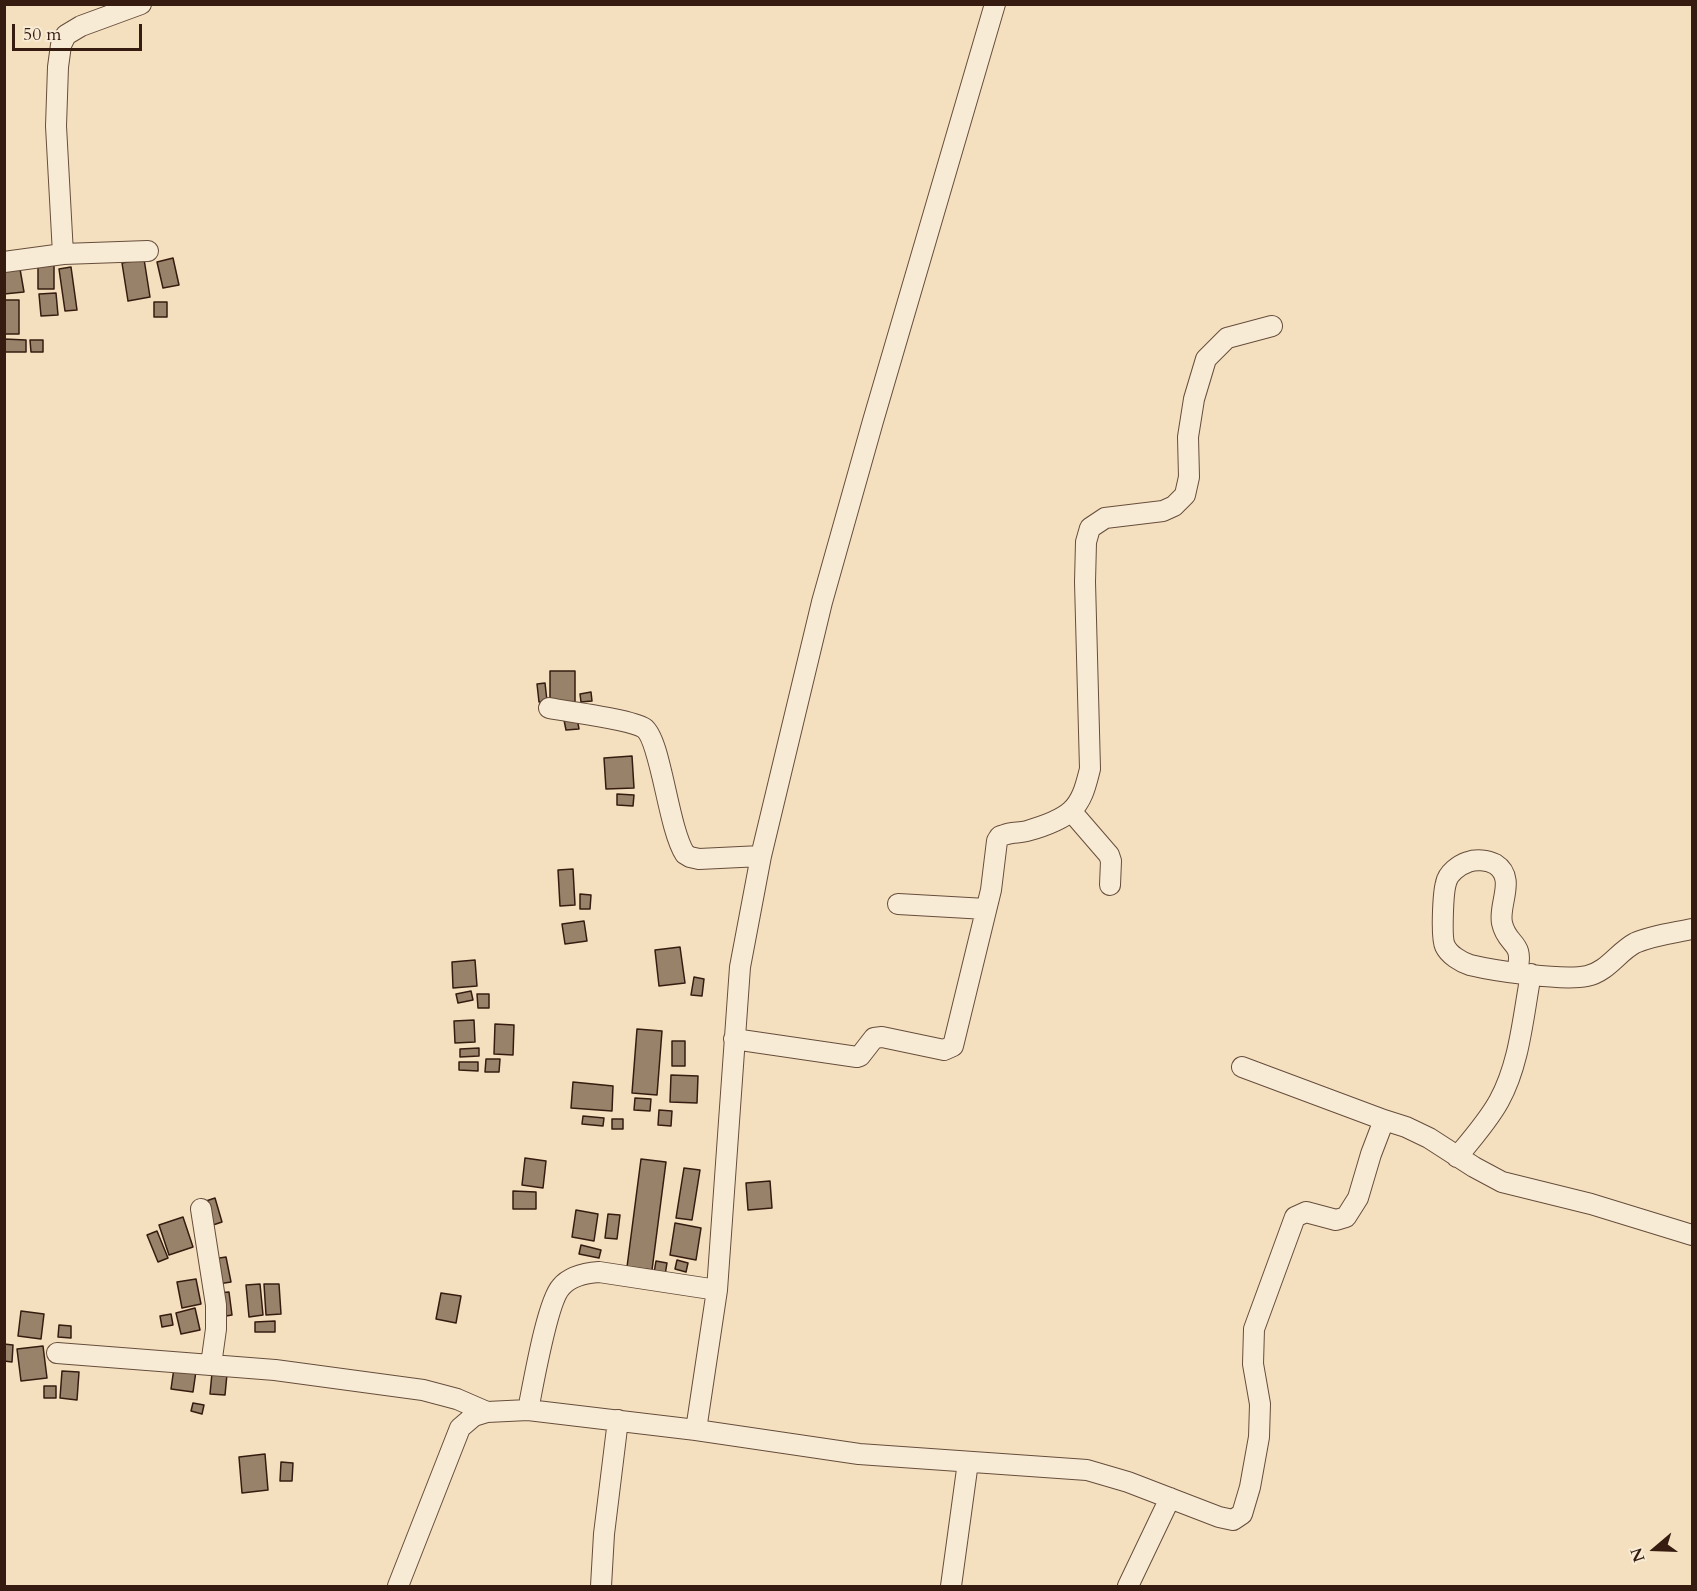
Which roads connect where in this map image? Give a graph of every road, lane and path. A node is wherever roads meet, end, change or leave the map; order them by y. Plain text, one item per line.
1 (141, 4) edge
2 (995, 4) edge
3 (148, 251) dead end
4 (63, 254) junction
5 (4, 262) edge
6 (1272, 326) dead end
7 (549, 708) dead end
8 (1071, 811) junction
9 (761, 856) junction
10 (1110, 885) dead end
11 (898, 904) dead end
12 (986, 909) junction
13 (1692, 929) edge
14 (1524, 973) junction
15 (734, 1039) junction
16 (1242, 1067) dead end
17 (1384, 1120) junction
18 (1457, 1157) junction
19 (201, 1209) dead end
20 (1692, 1235) edge
21 (717, 1290) junction
22 (57, 1353) dead end
23 (211, 1365) junction
24 (528, 1410) junction
25 (487, 1412) junction
26 (618, 1420) junction
27 (696, 1430) junction
28 (968, 1462) junction
29 (1170, 1498) junction
30 (398, 1587) edge
31 (601, 1587) edge
32 (951, 1587) edge
33 (1128, 1587) edge

1 - 4 street
2 - 9 street
3 - 4 street
4 - 5 street
6 - 8 street
7 - 9 street
8 - 10 street
8 - 12 street
9 - 15 street
11 - 12 street
12 - 15 street
13 - 14 street
14 - 14 street
14 - 18 street
15 - 21 street
16 - 17 street
17 - 18 street
17 - 29 street
18 - 20 street
19 - 23 street
21 - 24 street
21 - 27 street
22 - 23 street
23 - 25 street
24 - 25 street
24 - 26 street
25 - 30 street
26 - 27 street
26 - 31 street
27 - 28 street
28 - 29 street
28 - 32 street
29 - 33 street

